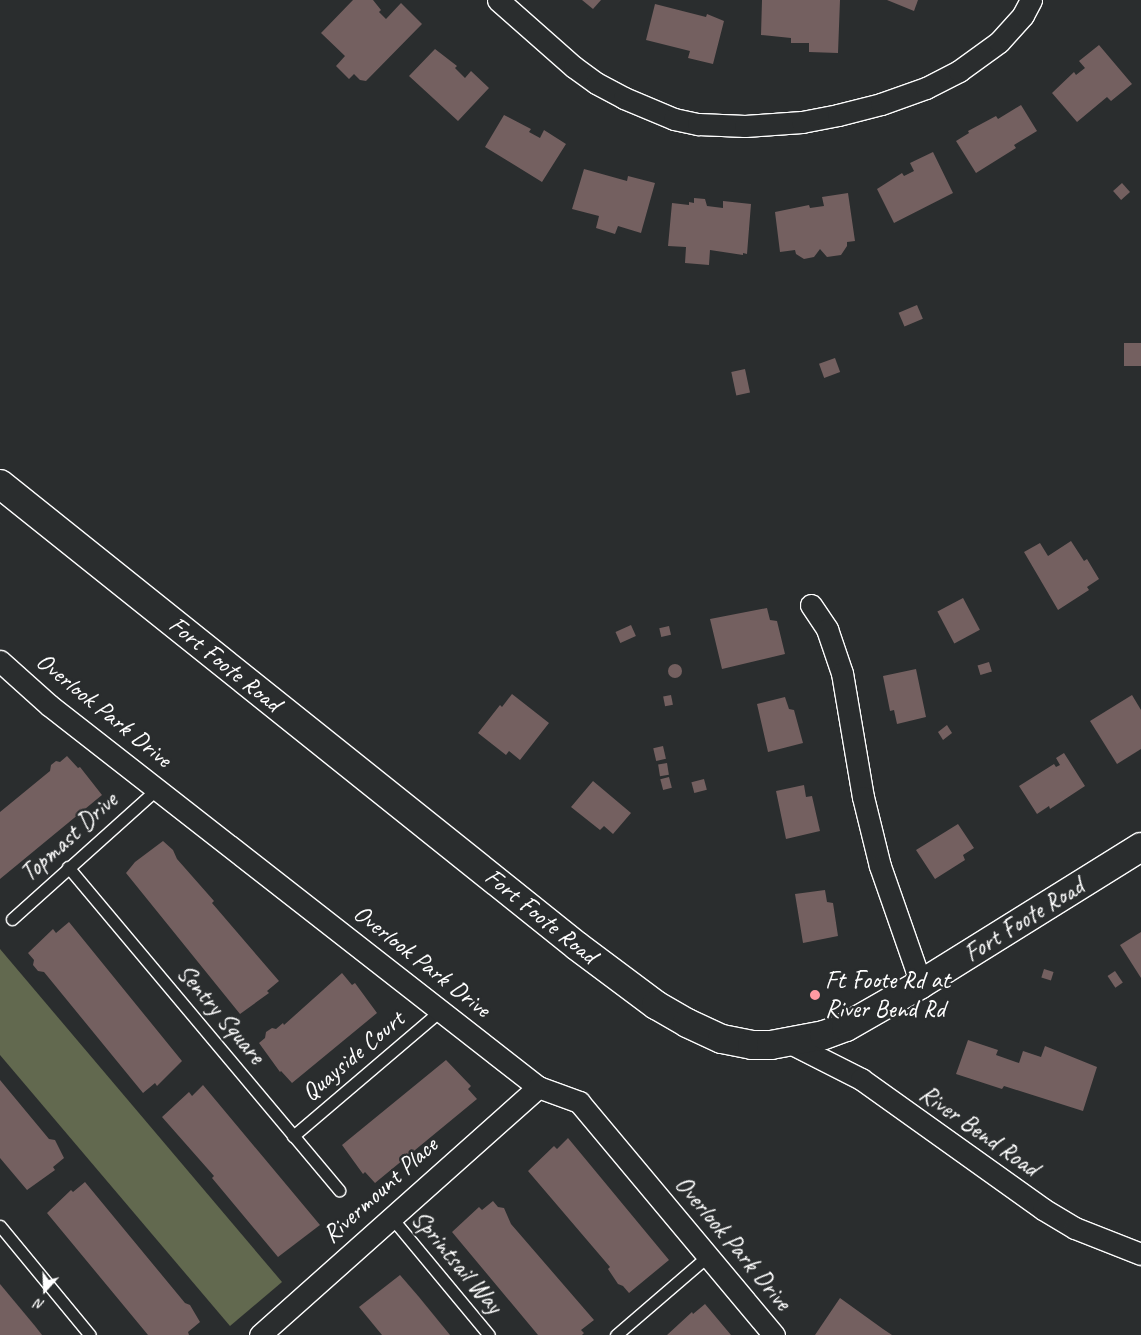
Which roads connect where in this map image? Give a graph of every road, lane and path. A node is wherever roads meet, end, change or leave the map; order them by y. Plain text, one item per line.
1 (498, 0) edge
2 (1031, 0) edge
3 (0, 484) edge
4 (810, 605) dead end
5 (0, 661) edge
6 (158, 789) junction
7 (1141, 847) edge
8 (68, 867) junction
9 (12, 919) dead end
10 (921, 984) junction
11 (441, 1010) junction
12 (790, 1043) junction
13 (538, 1086) junction
14 (294, 1136) junction
15 (339, 1190) dead end
16 (391, 1217) junction
17 (0, 1226) edge
18 (1141, 1254) edge
19 (708, 1256) junction
20 (273, 1331) edge
21 (90, 1335) edge
22 (489, 1335) edge
23 (616, 1335) edge
24 (774, 1335) edge

1 - 2 street
3 - 12 street, Fort Foote Road
4 - 10 street
5 - 6 street, Overlook Park Drive
6 - 8 lane, Topmast Drive
6 - 11 street, Overlook Park Drive
7 - 10 street, Fort Foote Road
8 - 9 lane, Topmast Drive
8 - 14 lane, Sentry Square
10 - 12 street, Fort Foote Road
11 - 13 street, Overlook Park Drive
11 - 14 lane, Quayside Court
12 - 18 street, River Bend Road
13 - 16 street, Rivermount Place
13 - 19 street, Overlook Park Drive
14 - 15 lane, Sentry Square
16 - 20 street, Rivermount Place
16 - 22 lane, Sprintsail Way
17 - 21 lane
19 - 23 lane
19 - 24 street, Overlook Park Drive

